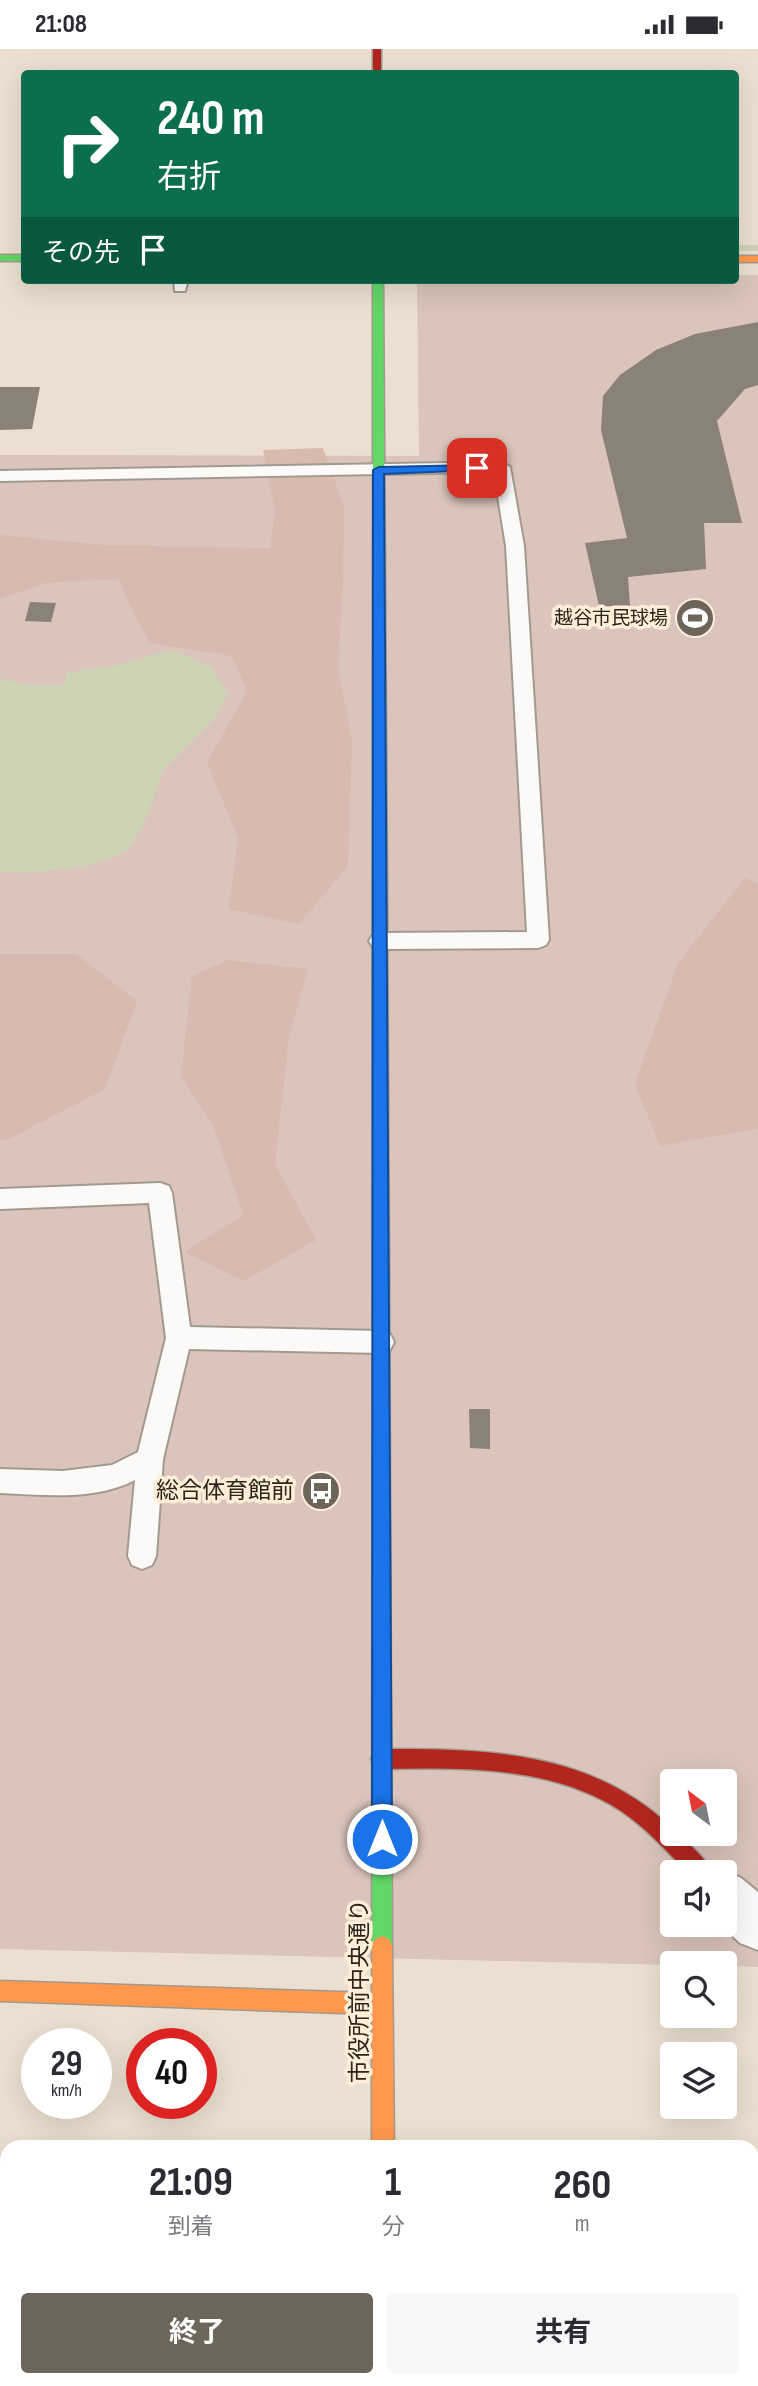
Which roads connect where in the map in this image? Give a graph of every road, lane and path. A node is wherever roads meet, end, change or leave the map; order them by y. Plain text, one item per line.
1 (377, 49) edge
2 (377, 70) edge
3 (0, 258) edge
4 (21, 258) edge
5 (739, 259) edge
6 (758, 259) edge
7 (378, 284) edge
8 (379, 470) junction
9 (1, 478) edge
10 (380, 941) junction
11 (0, 1199) edge
12 (179, 1338) junction
13 (381, 1342) junction
14 (150, 1459) junction
15 (0, 1481) edge
16 (142, 1556) dead end
17 (381, 1759) junction
18 (689, 1860) edge
19 (737, 1906) edge
20 (758, 1925) edge
21 (0, 1991) edge
22 (382, 2004) junction
23 (383, 2140) edge

1 - 2 street
3 - 4 street
5 - 6 street
7 - 8 street, 市役所前中央通り
8 - 9 lane
8 - 10 street, 市役所前中央通り
8 - 10 lane
10 - 13 street, 市役所前中央通り
11 - 12 lane
12 - 13 lane
12 - 14 lane
13 - 17 street, 市役所前中央通り
14 - 15 lane
14 - 16 lane
17 - 18 street
17 - 22 street, 市役所前中央通り
19 - 20 street
21 - 22 street
22 - 23 street, 市役所前中央通り

